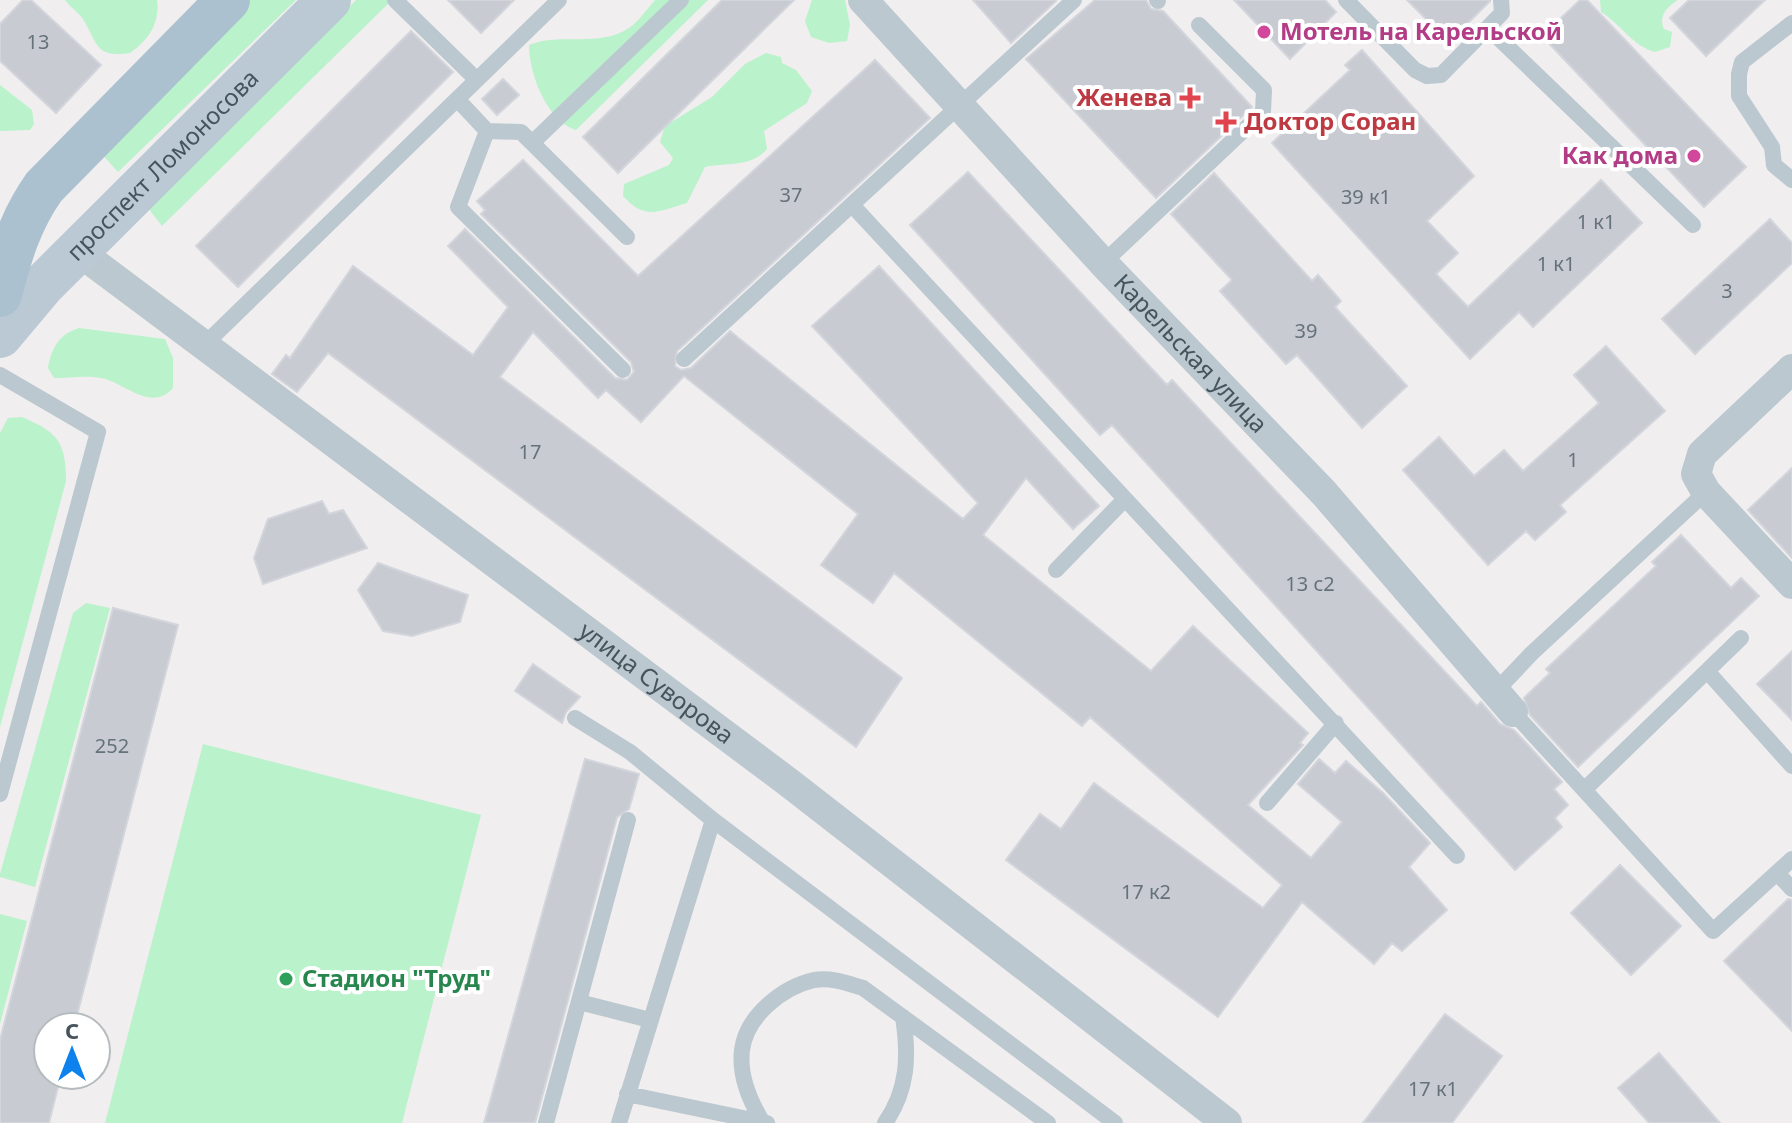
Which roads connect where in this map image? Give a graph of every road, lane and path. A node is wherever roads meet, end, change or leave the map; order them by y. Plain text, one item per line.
1 (228, 0) edge
2 (329, 0) edge
3 (395, 0) edge
4 (559, 0) edge
5 (681, 0) edge
6 (863, 0) edge
7 (1074, 0) edge
8 (1346, 0) edge
9 (1501, 0) edge
10 (1792, 23) edge
11 (1199, 25) dead end
12 (1488, 28) junction
13 (477, 80) junction
14 (457, 99) junction
15 (959, 105) junction
16 (487, 131) junction
17 (532, 143) junction
18 (1792, 180) edge
19 (852, 205) junction
20 (1693, 225) dead end
21 (7, 234) edge
22 (627, 237) dead end
23 (78, 251) junction
24 (1103, 263) junction
25 (0, 295) edge
26 (0, 336) edge
27 (203, 346) junction
28 (684, 359) dead end
29 (1792, 369) edge
30 (623, 370) dead end
31 (0, 375) edge
32 (1701, 483) junction
33 (1125, 499) junction
34 (1056, 570) dead end
35 (1792, 584) edge
36 (1741, 638) dead end
37 (1707, 671) junction
38 (1504, 702) junction
39 (575, 718) dead end
40 (1336, 723) junction
41 (1792, 766) edge
42 (1585, 789) junction
43 (0, 794) edge
44 (1267, 803) dead end
45 (628, 820) dead end
46 (713, 820) junction
47 (1457, 856) dead end
48 (1792, 859) edge
49 (1777, 873) junction
50 (1792, 889) edge
51 (579, 1002) junction
52 (903, 1017) junction
53 (650, 1020) junction
54 (627, 1094) junction
55 (764, 1122) edge
56 (546, 1123) edge
57 (619, 1123) edge
58 (885, 1123) edge
59 (1048, 1123) edge
60 (1115, 1123) edge
61 (1227, 1123) edge

1 - 21 main road
2 - 23 main road, проспект Ломоносова
3 - 13 lane
4 - 13 lane
5 - 17 lane
6 - 15 street, Карельская улица
7 - 15 lane
8 - 12 lane
9 - 12 lane
10 - 18 lane
11 - 24 lane
12 - 20 lane
13 - 14 lane
14 - 16 lane
14 - 27 lane
15 - 19 lane
15 - 24 street, Карельская улица
16 - 17 lane
16 - 30 lane
17 - 22 lane
19 - 28 lane
19 - 33 lane
21 - 25 main road
23 - 26 main road, проспект Ломоносова
23 - 27 street, улица Суворова
24 - 38 street, Карельская улица
27 - 61 street, улица Суворова
29 - 32 street
31 - 43 lane
32 - 35 street
32 - 38 lane
33 - 34 lane
33 - 40 lane
36 - 37 lane
37 - 41 lane
37 - 42 lane
38 - 42 lane
39 - 46 lane
40 - 44 lane
40 - 47 lane
42 - 49 lane
45 - 51 lane
46 - 53 lane
46 - 60 lane
48 - 49 lane
49 - 50 lane
51 - 53 lane
51 - 56 lane
52 - 55 lane
52 - 58 lane
52 - 59 lane
53 - 54 lane
54 - 55 lane
54 - 57 lane

